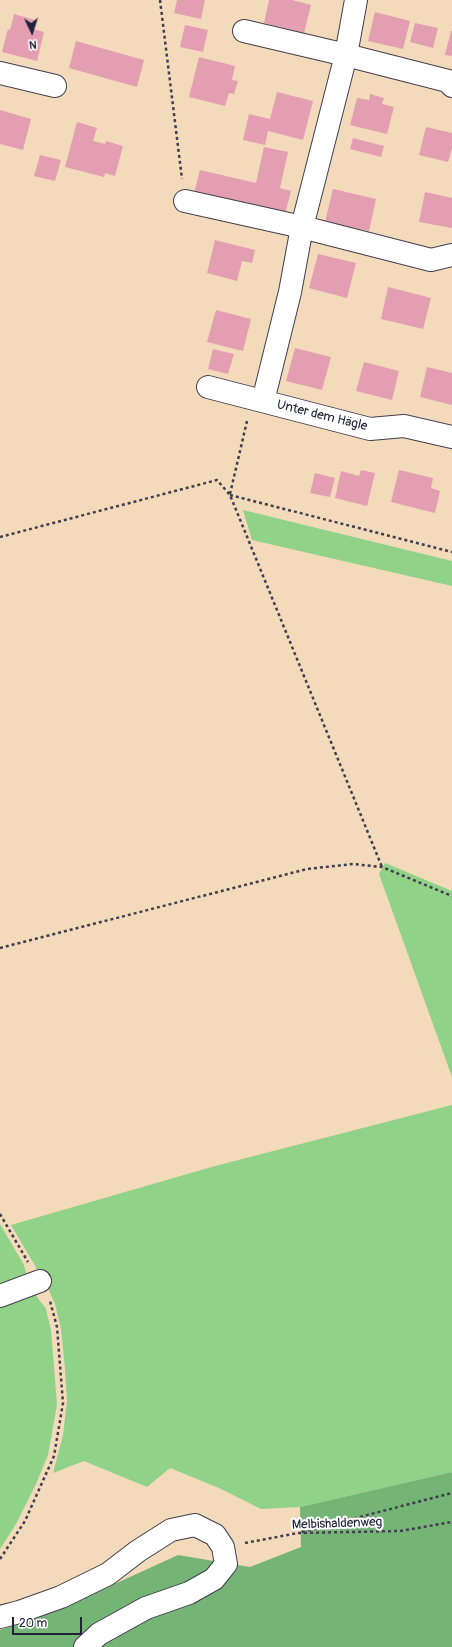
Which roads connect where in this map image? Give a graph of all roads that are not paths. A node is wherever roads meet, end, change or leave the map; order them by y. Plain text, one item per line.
1 (356, 0) edge
2 (244, 31) dead end
3 (346, 55) junction
4 (0, 73) edge
5 (55, 86) dead end
6 (452, 86) edge
7 (185, 202) road end
8 (302, 228) junction
9 (452, 254) edge
10 (208, 387) dead end
11 (258, 400) junction
12 (452, 437) edge
13 (40, 1281) road end
14 (0, 1296) edge
15 (0, 1617) edge
16 (85, 1647) edge

1 - 3 street, Unter dem Hägle
2 - 3 street
3 - 6 street
3 - 8 street, Unter dem Hägle
4 - 5 street
7 - 8 street
8 - 9 street
8 - 11 street, Unter dem Hägle
10 - 11 street, Unter dem Hägle
11 - 12 street, Unter dem Hägle
13 - 14 street
15 - 16 street

